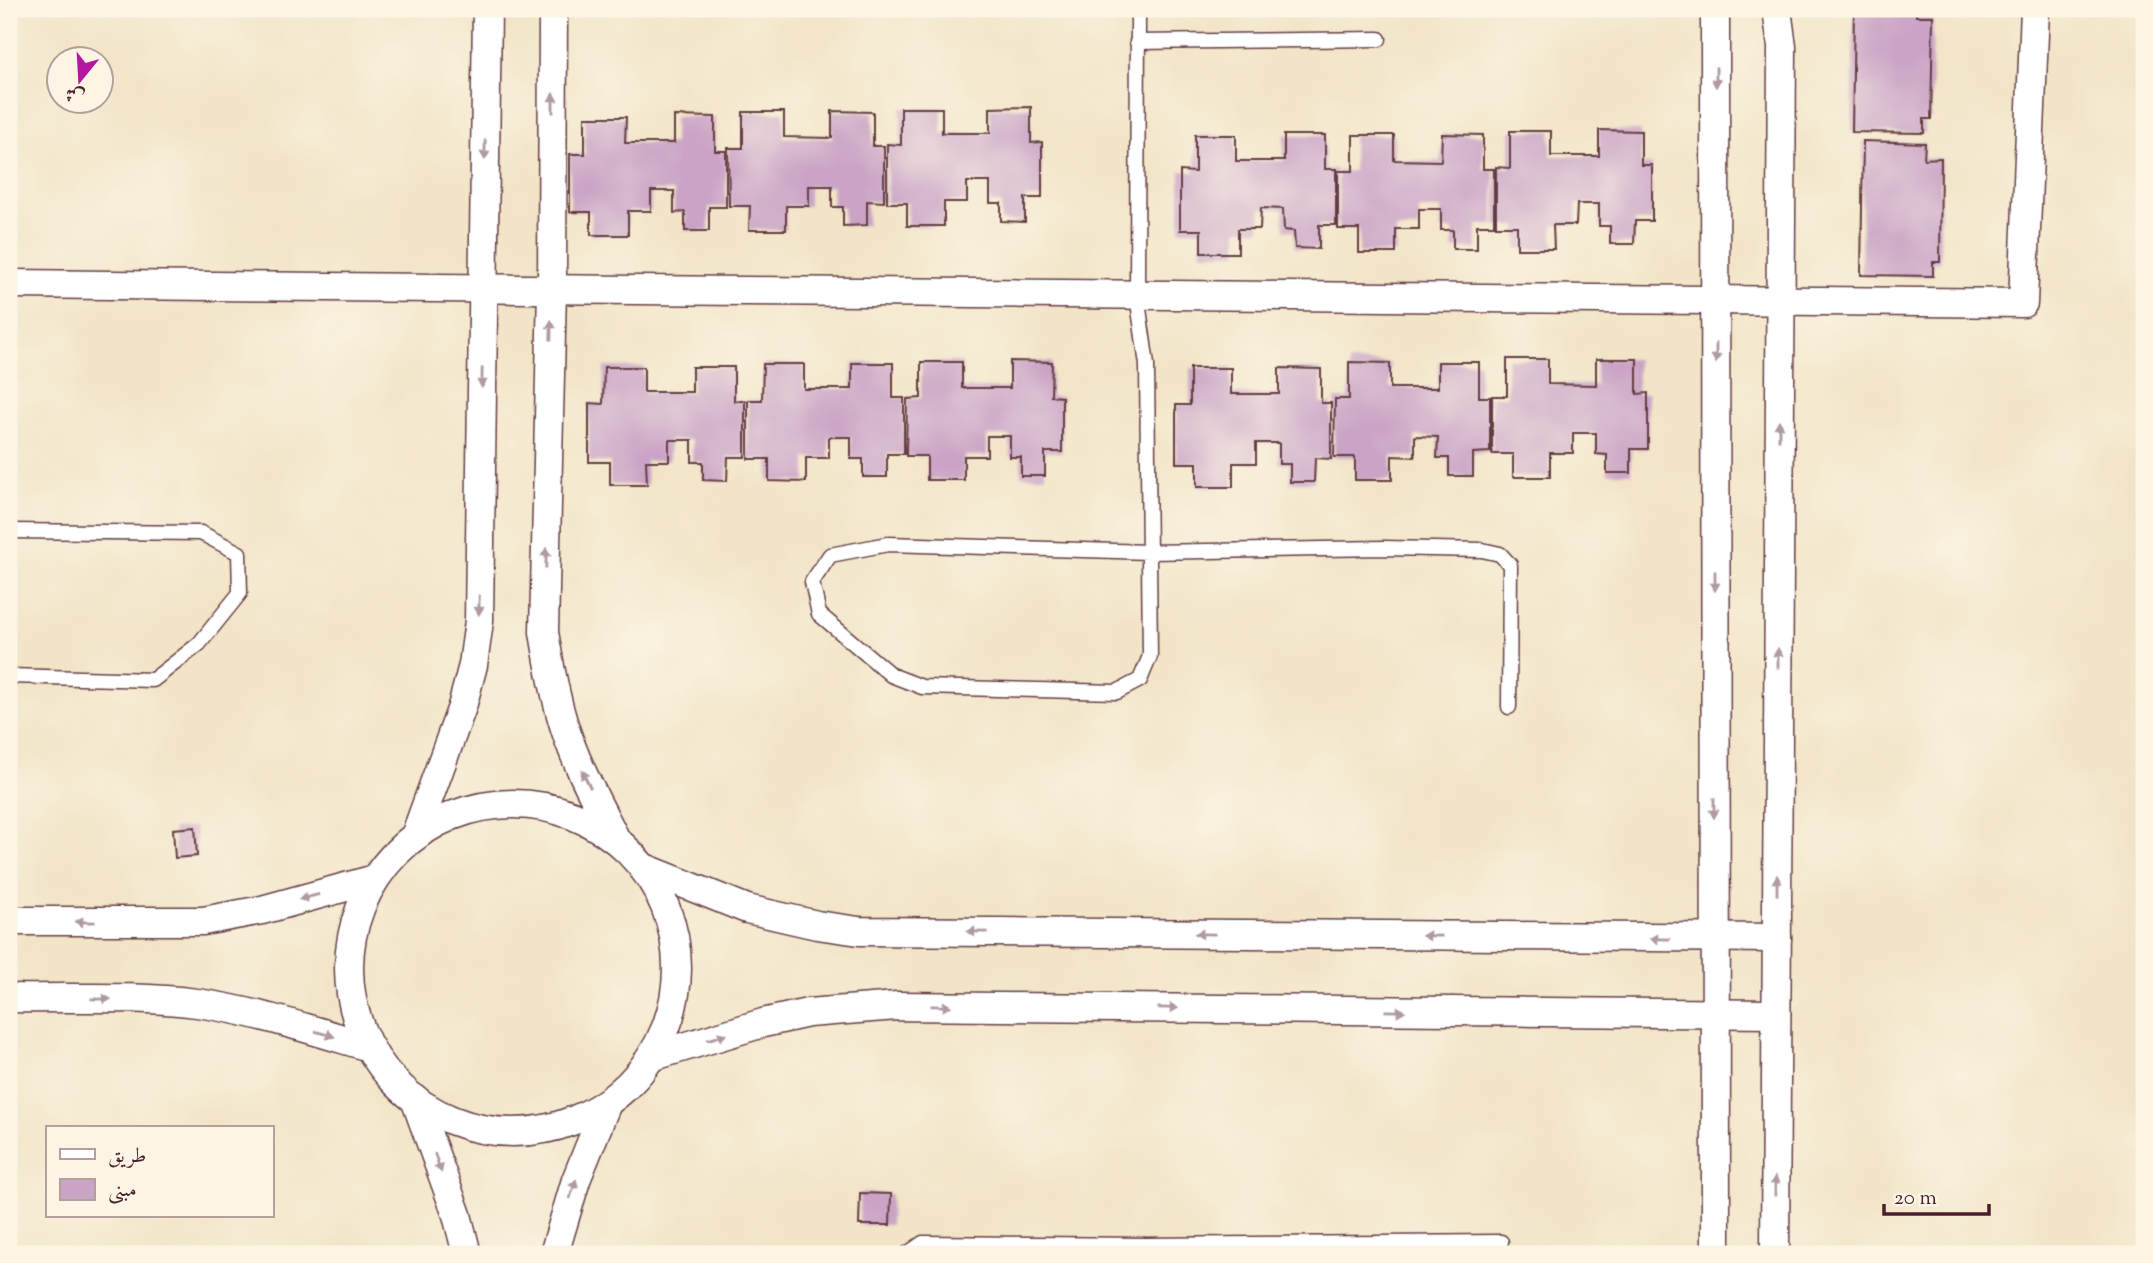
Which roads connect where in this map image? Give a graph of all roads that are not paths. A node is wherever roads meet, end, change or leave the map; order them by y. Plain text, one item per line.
1 (487, 9) edge
2 (553, 9) edge
3 (1138, 9) edge
4 (1715, 9) edge
5 (1777, 9) edge
6 (2035, 9) edge
7 (1379, 38) dead end
8 (1138, 42) junction
9 (9, 284) edge
10 (483, 289) junction
11 (552, 289) junction
12 (1137, 295) junction
13 (1716, 300) junction
14 (1780, 301) junction
15 (9, 531) edge
16 (1149, 552) junction
17 (9, 676) edge
18 (1509, 707) dead end
19 (415, 836) junction
20 (616, 840) junction
21 (642, 867) junction
22 (375, 878) junction
23 (9, 921) edge
24 (1777, 938) junction
25 (1714, 939) junction
26 (9, 998) edge
27 (1714, 1014) junction
28 (1776, 1014) junction
29 (369, 1047) junction
30 (651, 1057) junction
31 (415, 1099) junction
32 (607, 1103) junction
33 (1501, 1242) dead end
34 (1361, 1249) edge
35 (1144, 1250) edge
36 (467, 1254) edge
37 (554, 1254) edge
38 (907, 1254) edge
39 (1716, 1254) edge
40 (1775, 1254) edge

1 -> 10 street
11 -> 2 street
3 - 8 lane
4 -> 13 street
5 - 14 street
6 - 14 street
7 - 8 lane
8 - 12 lane
9 - 10 street
10 - 11 street
10 -> 19 street
11 - 12 street
20 -> 11 street
12 - 13 street
12 - 16 lane
13 - 14 street
13 -> 25 street
24 -> 14 street
15 - 17 lane
16 - 16 lane
16 - 18 lane
19 - 20 street
19 - 22 street
20 - 21 street
25 -> 21 street
21 - 30 street
22 -> 23 street
22 - 29 street
24 - 25 street
24 - 28 street
25 - 27 street
26 -> 29 street
27 - 28 street
30 -> 27 street
27 - 39 street
40 -> 28 street
29 - 31 street
30 - 32 street
31 - 32 street
31 -> 36 street
37 -> 32 street
33 - 34 lane
34 - 35 lane
35 - 38 lane

